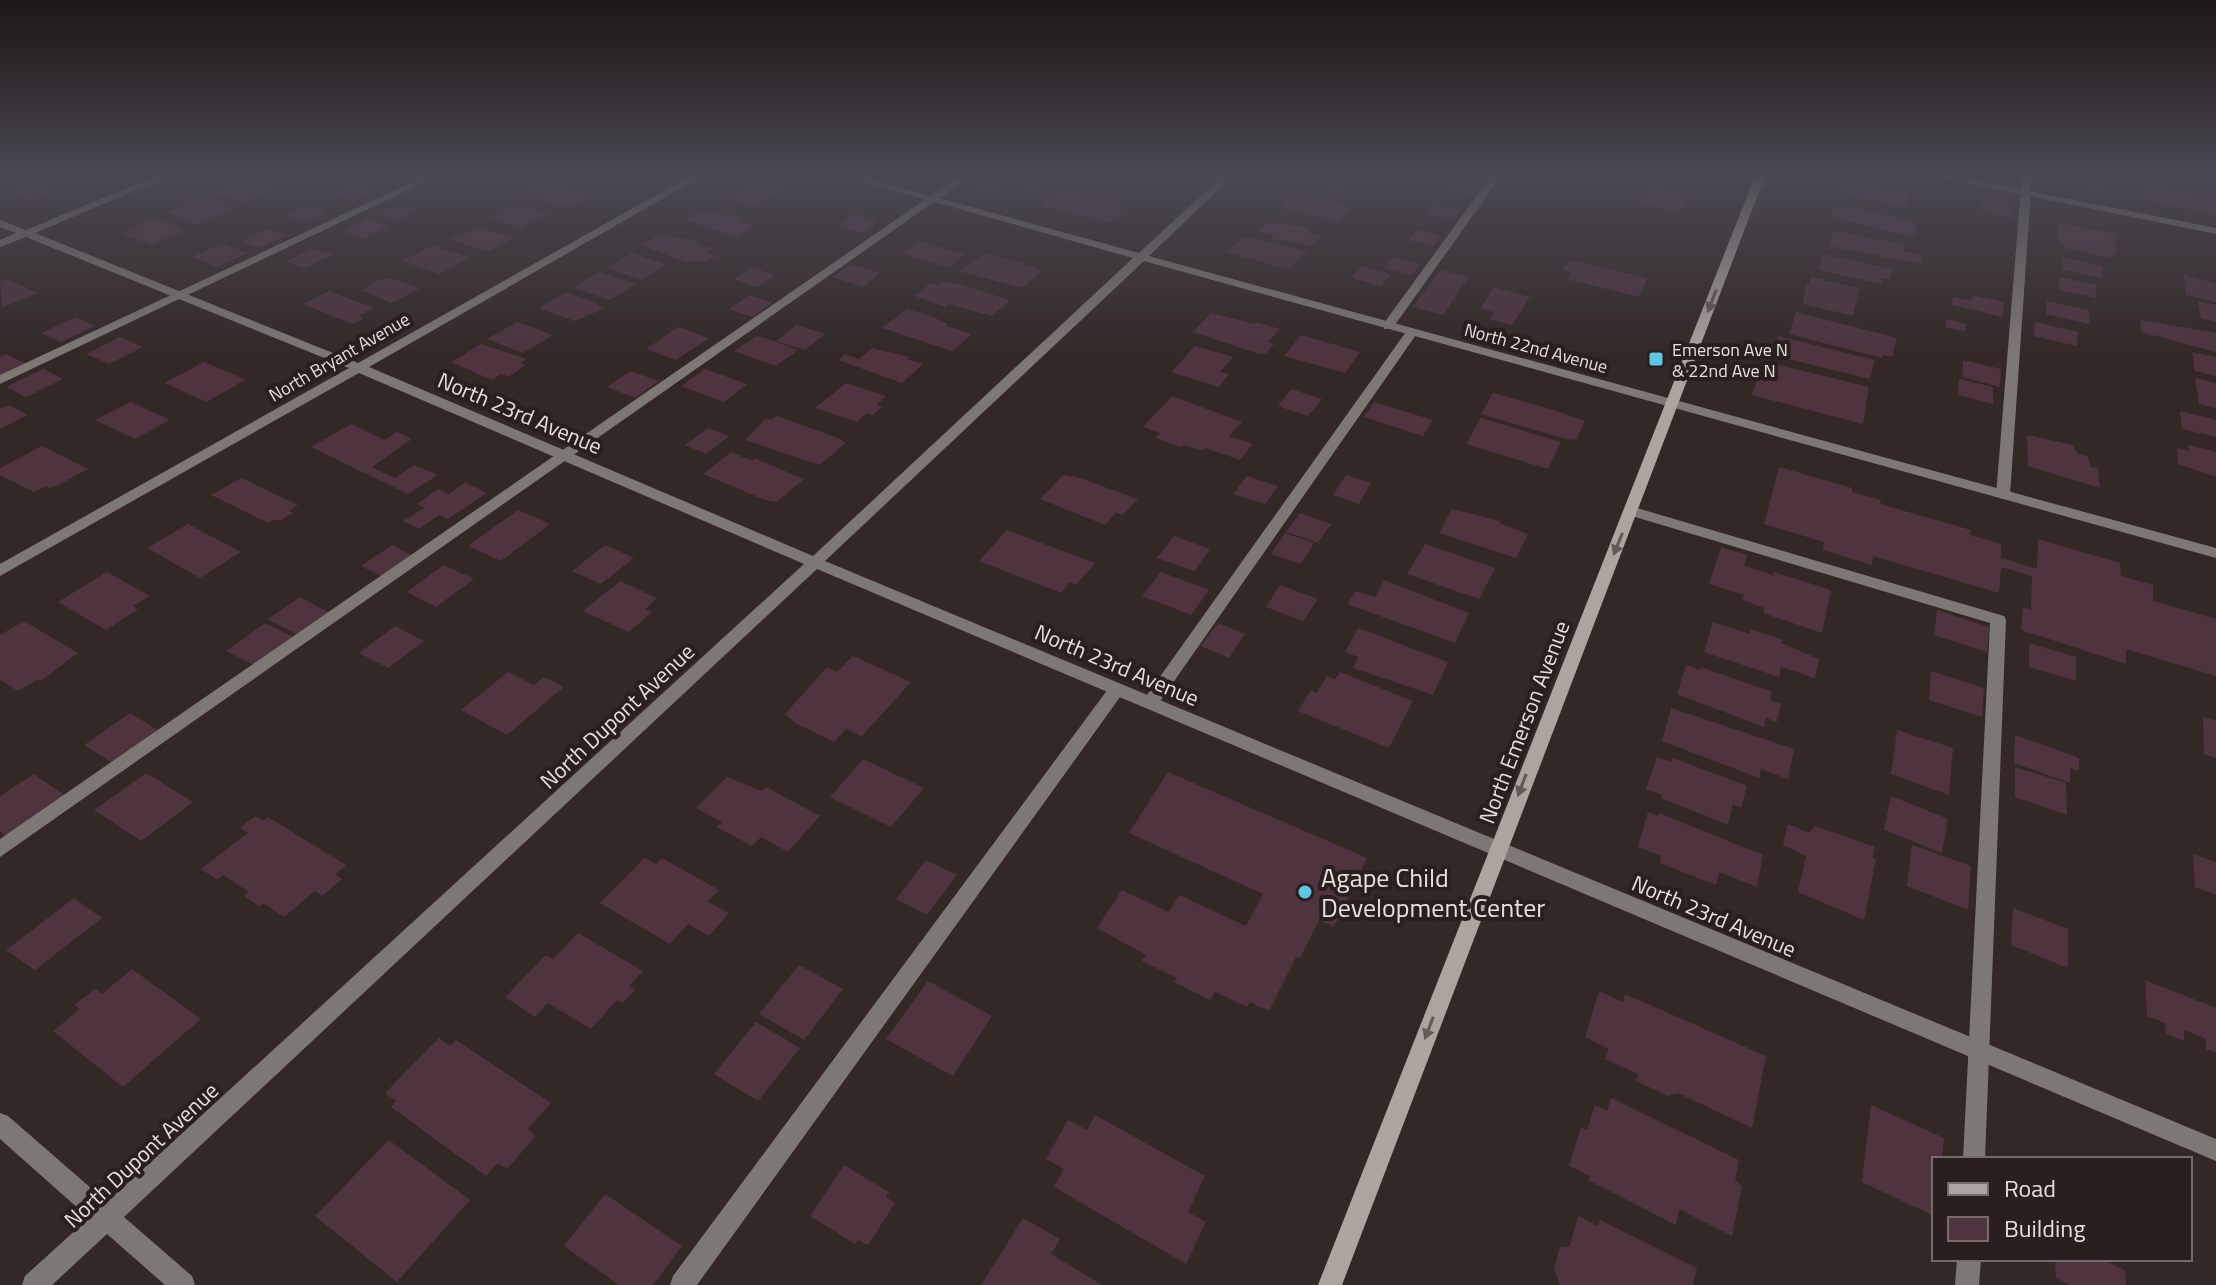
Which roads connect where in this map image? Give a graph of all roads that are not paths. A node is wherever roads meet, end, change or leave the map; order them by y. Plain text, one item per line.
1 (19, 236) edge
2 (34, 236) edge
3 (305, 236) edge
4 (590, 236) edge
5 (880, 236) edge
6 (1066, 236) edge
7 (1163, 236) edge
8 (1453, 236) edge
9 (1737, 236) edge
10 (2023, 236) edge
11 (0, 244) edge
12 (1141, 256) junction
13 (181, 294) junction
14 (1388, 326) junction
15 (1412, 332) junction
16 (356, 367) junction
17 (0, 380) edge
18 (1673, 404) junction
19 (565, 455) junction
20 (2003, 495) junction
21 (1630, 511) junction
22 (2216, 553) edge
23 (815, 563) junction
24 (0, 571) edge
25 (1117, 689) junction
26 (1150, 703) junction
27 (0, 849) edge
28 (1498, 849) junction
29 (1979, 1051) junction
30 (0, 1124) edge
31 (2216, 1150) edge
32 (1974, 1157) edge
33 (106, 1217) junction
34 (1969, 1261) edge
35 (34, 1285) edge
36 (183, 1285) edge
37 (682, 1285) edge
38 (1330, 1285) edge
39 (1967, 1285) edge

1 - 11 street
2 - 13 street, North 23rd Avenue
3 - 13 street
4 - 16 street, North Bryant Avenue
5 - 19 street
6 - 12 street, North 22nd Avenue
7 - 12 street, North Dupont Avenue
8 - 14 street
9 -> 18 street, North Emerson Avenue
10 - 20 street
12 - 14 street, North 22nd Avenue
12 - 23 street, North Dupont Avenue
13 - 16 street, North 23rd Avenue
13 - 17 street
14 - 15 street, North 22nd Avenue
15 - 18 street, North 22nd Avenue
15 - 26 street
16 - 19 street, North 23rd Avenue
16 - 24 street, North Bryant Avenue
18 - 20 street, North 22nd Avenue
18 - 21 street, North Emerson Avenue
19 - 23 street, North 23rd Avenue
19 - 27 street
20 - 22 street, North 22nd Avenue
21 -> 28 street, North Emerson Avenue
21 - 29 street
23 - 25 street, North 23rd Avenue
23 - 33 street, North Dupont Avenue
25 - 26 street, North 23rd Avenue
25 - 37 street
26 - 28 street, North 23rd Avenue
28 - 29 street, North 23rd Avenue
28 -> 38 street, North Emerson Avenue
29 - 31 street, North 23rd Avenue
29 - 32 street
30 - 33 street
33 - 35 street, North Dupont Avenue
33 - 36 street
34 - 39 street

